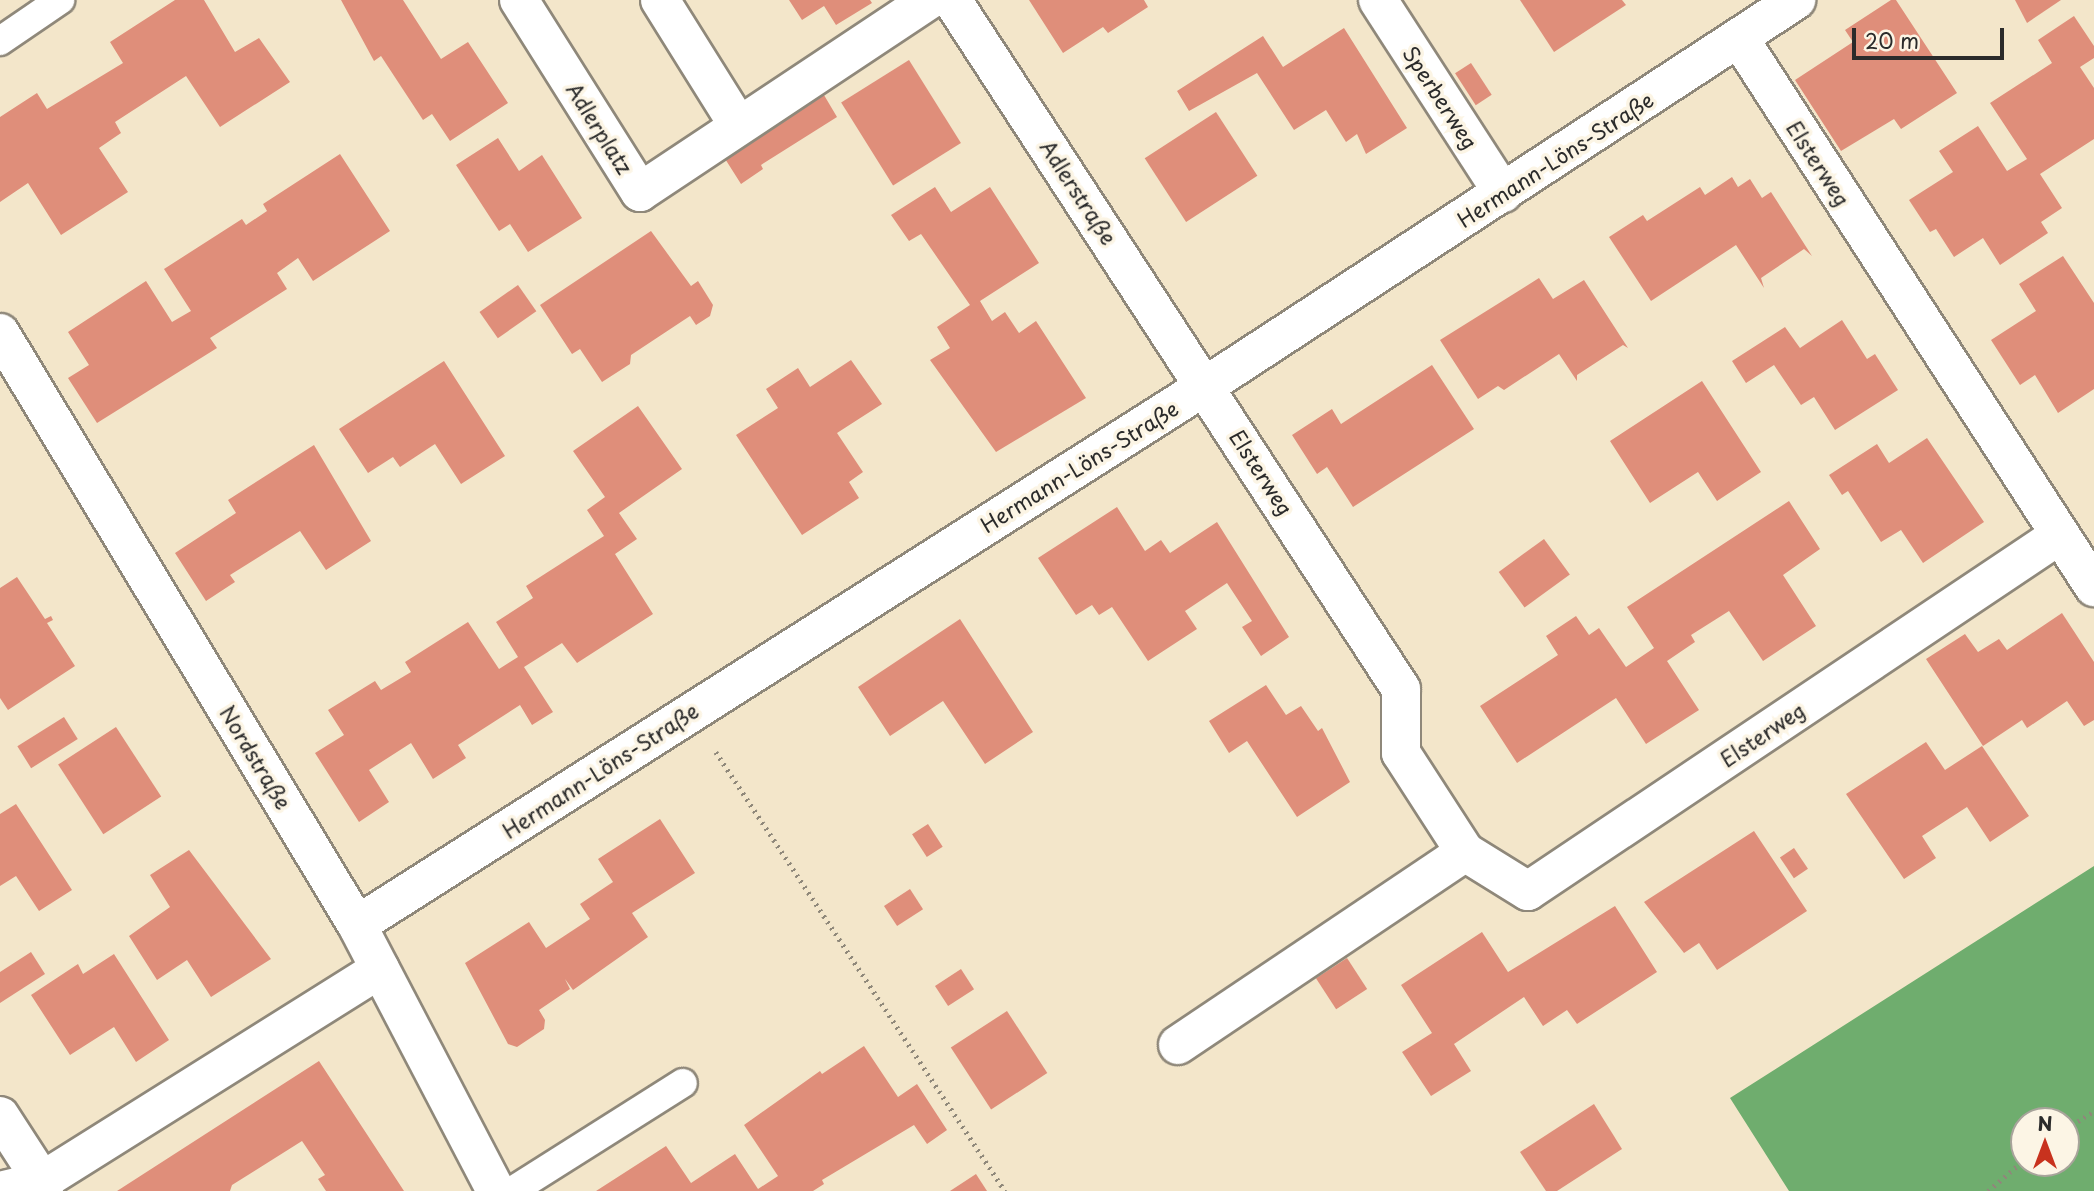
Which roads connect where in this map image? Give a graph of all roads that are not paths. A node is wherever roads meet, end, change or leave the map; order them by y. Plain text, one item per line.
1 (60, 0) edge
2 (519, 0) edge
3 (660, 0) edge
4 (929, 0) edge
5 (952, 0) edge
6 (1378, 0) edge
7 (1796, 0) edge
8 (1739, 38) junction
9 (0, 41) edge
10 (738, 125) junction
11 (1503, 193) junction
12 (0, 334) edge
13 (1207, 385) junction
14 (2059, 536) junction
15 (2094, 587) edge
16 (1465, 852) junction
17 (357, 925) junction
18 (380, 969) junction
19 (1178, 1045) dead end
20 (683, 1083) dead end
21 (0, 1116) edge
22 (43, 1186) edge
23 (0, 1191) edge
24 (496, 1191) edge
25 (512, 1191) edge

1 - 9 lane
2 - 10 street, Adlerplatz
3 - 10 street
4 - 10 street, Adlerplatz
5 - 13 street, Adlerstraße
6 - 11 street, Sperberweg
7 - 8 street, Hermann-Löns-Straße
8 - 11 street, Hermann-Löns-Straße
8 - 14 street, Elsterweg
11 - 13 street, Hermann-Löns-Straße
12 - 17 street, Nordstraße
13 - 16 street, Elsterweg
13 - 17 street, Hermann-Löns-Straße
14 - 15 street, Elsterweg
14 - 16 street, Elsterweg
16 - 19 street
17 - 18 street, Nordstraße
18 - 22 street
18 - 24 street, Nordstraße
20 - 25 lane
21 - 22 street
22 - 23 street

